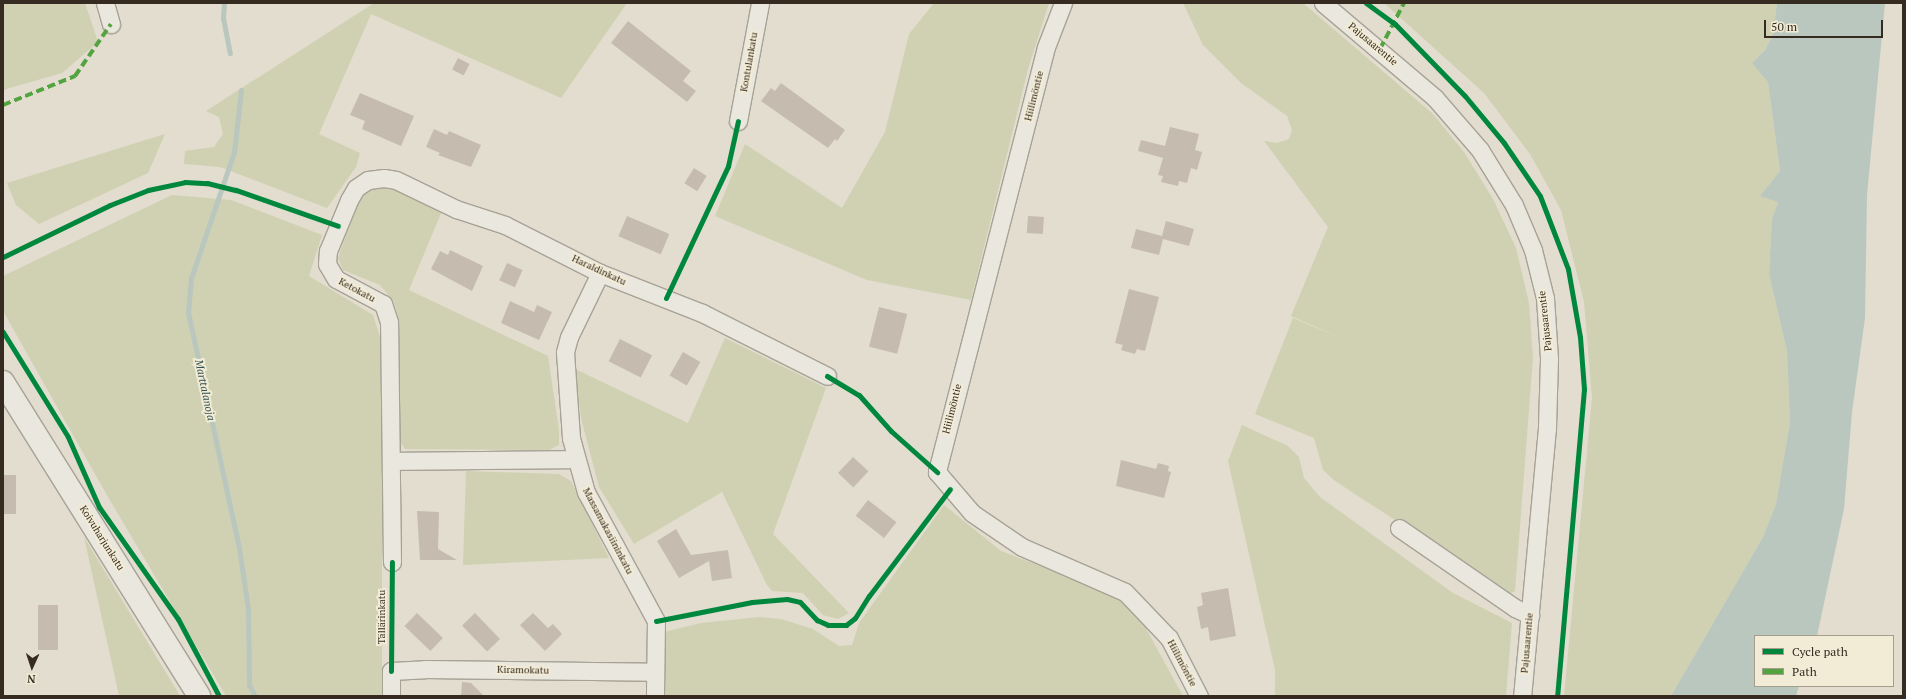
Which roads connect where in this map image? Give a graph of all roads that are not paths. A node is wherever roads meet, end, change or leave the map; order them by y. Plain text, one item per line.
1 (105, 3) edge
2 (760, 3) edge
3 (1063, 3) edge
4 (1323, 3) edge
5 (111, 24) dead end
6 (738, 121) dead end
7 (368, 180) joint
8 (600, 273) junction
9 (827, 376) dead end
10 (3, 382) edge
11 (575, 459) junction
12 (392, 461) junction
13 (1399, 528) dead end
14 (392, 562) dead end
15 (1530, 615) junction
16 (655, 672) junction
17 (199, 696) edge
18 (391, 696) edge
19 (655, 696) edge
20 (1199, 696) edge
21 (1522, 696) edge

1 - 5 street
2 - 6 street, Kontulankatu
3 - 20 street, Hiilimöntie
4 - 15 street, Pajusaarentie
7 - 8 street, Haraldinkatu
7 - 12 street, Ketokatu
8 - 9 street, Haraldinkatu
8 - 11 street, Massamakasiininkatu
10 - 17 street, Koivuharjunkatu
11 - 12 street
11 - 16 street, Massamakasiininkatu
12 - 14 street, Ketokatu
13 - 15 street
15 - 21 street, Pajusaarentie
16 - 18 street, Kiramokatu
16 - 19 street, Massamakasiininkatu

